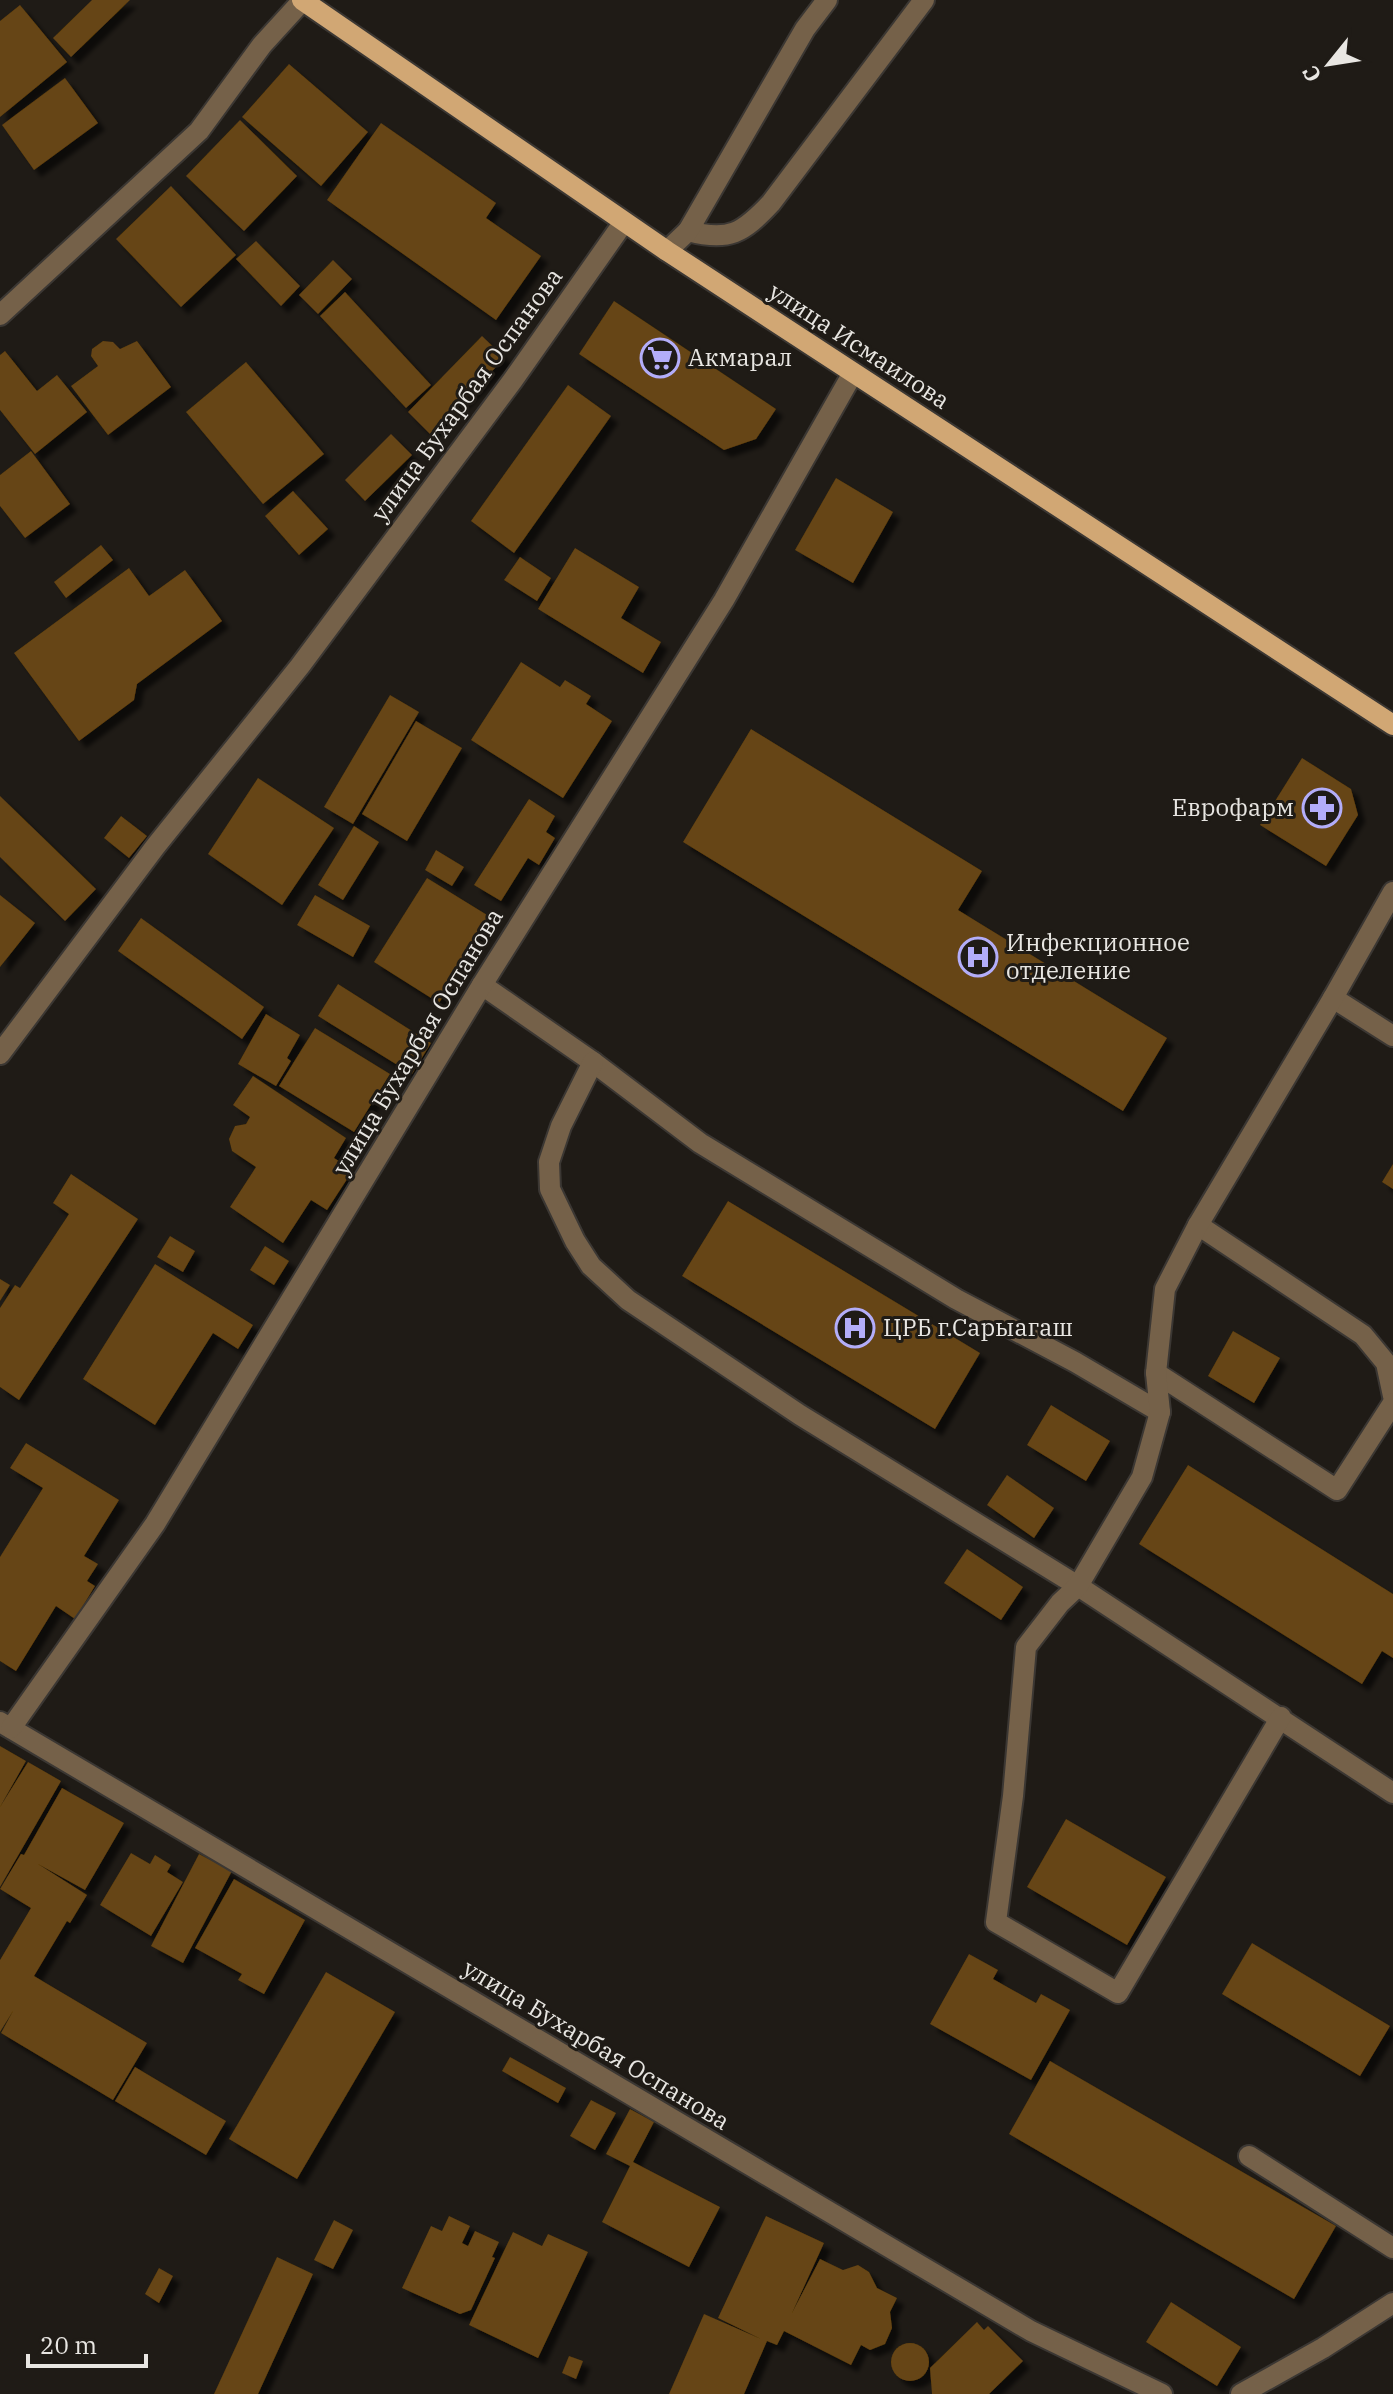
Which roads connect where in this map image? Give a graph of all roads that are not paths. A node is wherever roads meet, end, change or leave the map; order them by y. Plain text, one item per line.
1 (303, 0) edge
2 (827, 0) edge
3 (924, 0) edge
4 (624, 222) junction
5 (688, 231) junction
6 (667, 251) junction
7 (0, 315) edge
8 (853, 373) junction
9 (1393, 725) edge
10 (1393, 892) edge
11 (482, 985) junction
12 (1333, 998) junction
13 (1393, 1036) edge
14 (0, 1054) edge
15 (593, 1062) junction
16 (1198, 1225) junction
17 (1156, 1373) junction
18 (1393, 1396) edge
19 (1393, 1403) edge
20 (1160, 1412) junction
21 (1078, 1586) junction
22 (1281, 1717) junction
23 (5, 1725) edge
24 (1393, 1793) edge
25 (1249, 2156) dead end
26 (1391, 2246) edge
27 (1393, 2303) edge
28 (1162, 2394) edge
29 (1241, 2394) edge

1 - 4 main road, улица Исмаилова
1 - 7 street
2 - 5 street
3 - 5 street
4 - 6 main road, улица Исмаилова
4 - 14 street, улица Бухарбая Оспанова
5 - 6 street
6 - 8 main road, улица Исмаилова
8 - 9 main road, улица Исмаилова
8 - 11 street, улица Бухарбая Оспанова
10 - 12 street
11 - 15 street
11 - 23 street, улица Бухарбая Оспанова
12 - 13 street
12 - 16 street
15 - 20 street
15 - 21 street
16 - 17 street
16 - 18 street
17 - 19 street
17 - 20 street
20 - 21 street
21 - 22 street
21 - 22 street
22 - 24 street
23 - 28 street, улица Бухарбая Оспанова
25 - 26 street
27 - 29 street

